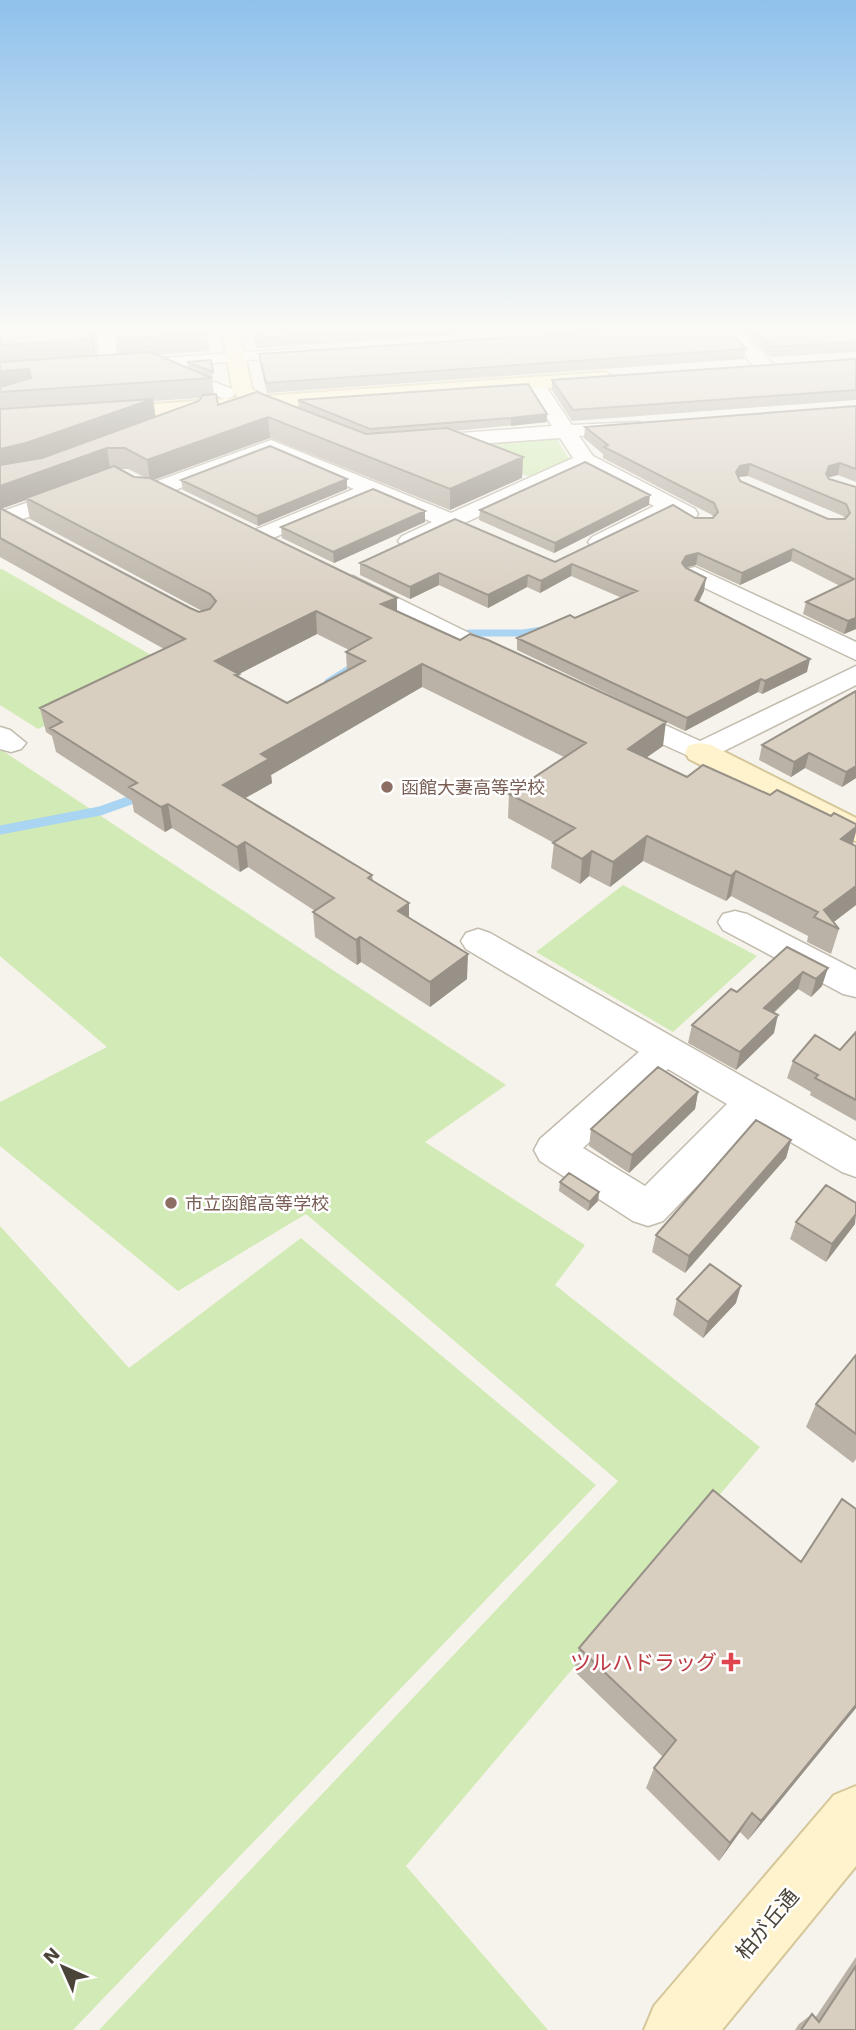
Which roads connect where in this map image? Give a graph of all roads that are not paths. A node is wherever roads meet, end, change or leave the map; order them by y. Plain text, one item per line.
1 (174, 422) edge
2 (559, 422) edge
3 (652, 425) edge
4 (153, 430) edge
5 (565, 431) junction
6 (408, 443) edge
7 (585, 460) junction
8 (94, 486) edge
9 (373, 488) junction
10 (182, 501) edge
11 (671, 506) junction
12 (3, 519) edge
13 (453, 521) junction
14 (703, 522) edge
15 (233, 525) edge
16 (30, 531) edge
17 (480, 531) edge
18 (258, 537) junction
19 (394, 548) edge
20 (291, 553) edge
21 (578, 553) edge
22 (359, 564) edge
23 (695, 574) edge
24 (856, 652) edge
25 (530, 673) edge
26 (850, 683) edge
27 (601, 707) edge
28 (700, 752) junction
29 (852, 825) edge
30 (735, 922) dead end
31 (478, 941) dead end
32 (856, 985) edge
33 (665, 1050) junction
34 (754, 1101) junction
35 (856, 1161) edge
36 (856, 1817) edge
37 (678, 2030) edge

1 - 4 street
2 - 5 street
3 - 5 street
5 - 6 street
5 - 7 street
7 - 11 street
7 - 13 street
8 - 12 street
9 - 10 street
9 - 13 street
9 - 18 street
11 - 14 street
11 - 21 street
12 - 16 street
13 - 17 street
13 - 19 street
15 - 18 street
18 - 20 street
22 - 25 street
23 - 24 street
26 - 28 street
27 - 28 street
28 - 29 street
30 - 32 street
31 - 33 street
33 - 34 street
33 - 34 street
34 - 35 street
36 - 37 street, 柏が丘通

